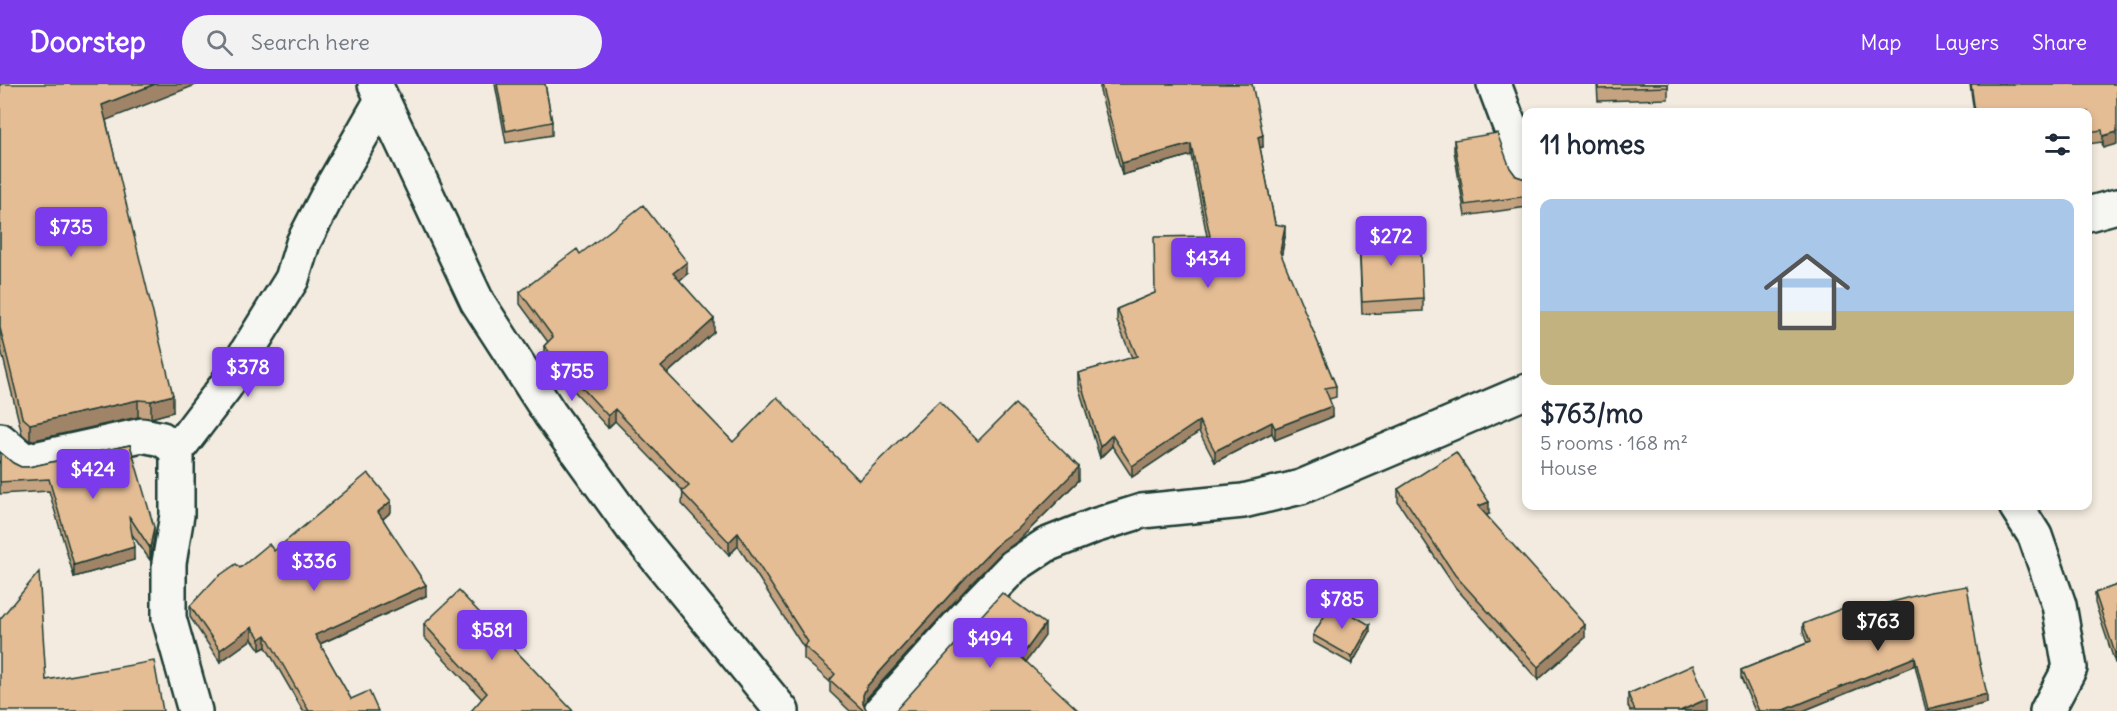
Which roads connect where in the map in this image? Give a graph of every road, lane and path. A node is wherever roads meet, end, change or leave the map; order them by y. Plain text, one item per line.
1 (1494, 84) edge
2 (378, 92) edge
3 (1522, 159) edge
4 (2117, 206) edge
5 (2092, 213) edge
6 (1522, 393) edge
7 (0, 440) edge
8 (177, 450) junction
9 (2019, 510) edge
10 (195, 711) edge
11 (782, 711) edge
12 (881, 711) edge
13 (2047, 711) edge

1 - 3 street
2 - 8 street
2 - 11 street
4 - 5 street
6 - 12 street
7 - 8 street
8 - 10 street
9 - 13 street

